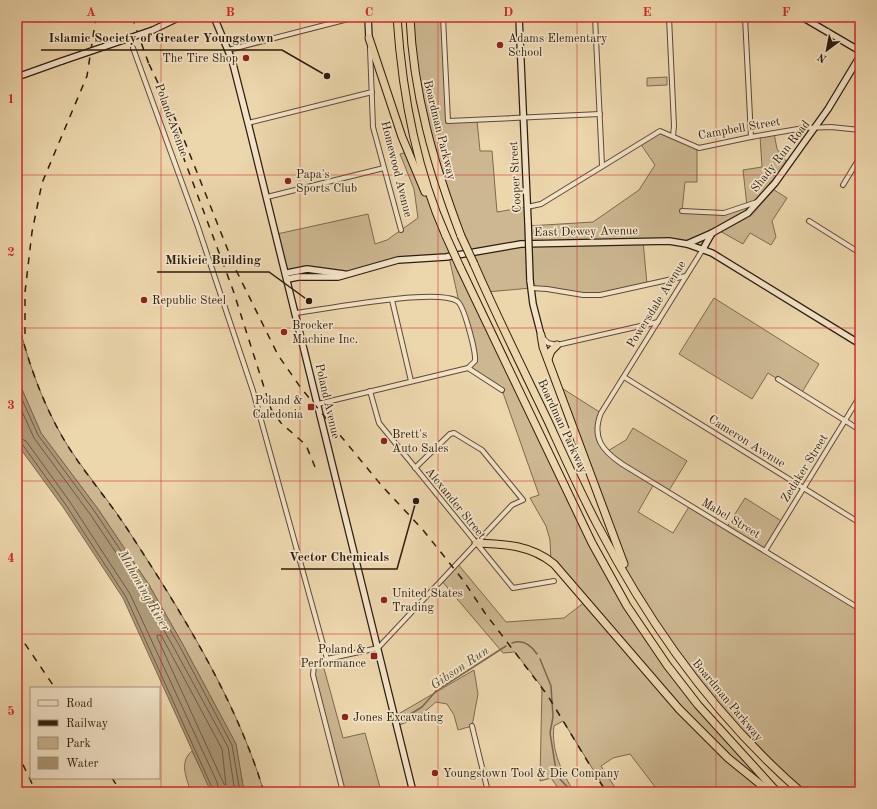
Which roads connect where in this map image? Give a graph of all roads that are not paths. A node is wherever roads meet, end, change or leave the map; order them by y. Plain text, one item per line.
1 (180, 17) edge
2 (214, 17) edge
3 (356, 17) edge
4 (368, 17) edge
5 (397, 17) edge
6 (410, 17) edge
7 (442, 17) edge
8 (519, 17) edge
9 (595, 17) edge
10 (669, 17) edge
11 (745, 17) edge
12 (802, 17) edge
13 (369, 38) junction
14 (134, 48) dead end
15 (228, 50) junction
16 (860, 51) edge
17 (860, 56) edge
18 (17, 77) edge
19 (372, 92) junction
20 (600, 114) junction
21 (523, 118) junction
22 (248, 123) junction
23 (815, 128) junction
24 (860, 130) edge
25 (673, 136) junction
26 (751, 137) junction
27 (860, 157) edge
28 (602, 165) junction
29 (384, 168) junction
30 (843, 185) dead end
31 (267, 197) junction
32 (757, 202) junction
33 (527, 207) junction
34 (682, 211) dead end
35 (809, 221) dead end
36 (442, 228) junction
37 (401, 230) dead end
38 (712, 233) junction
39 (687, 244) junction
40 (703, 249) junction
41 (860, 253) edge
42 (349, 274) junction
43 (288, 276) junction
44 (686, 276) junction
45 (531, 288) junction
46 (392, 300) junction
47 (296, 313) junction
48 (658, 322) junction
49 (540, 335) junction
50 (860, 344) edge
51 (557, 345) junction
52 (548, 360) junction
53 (468, 368) junction
54 (624, 377) junction
55 (778, 379) dead end
56 (411, 381) junction
57 (502, 390) dead end
58 (370, 391) junction
59 (860, 396) edge
60 (318, 404) junction
61 (845, 421) junction
62 (860, 430) edge
63 (598, 437) joint
64 (415, 468) junction
65 (803, 488) junction
66 (860, 523) edge
67 (476, 543) junction
68 (765, 551) junction
69 (554, 581) dead end
70 (637, 594) junction
71 (860, 609) edge
72 (378, 648) junction
73 (327, 659) junction
74 (472, 726) dead end
75 (343, 792) edge
76 (413, 792) edge
77 (488, 792) edge
78 (770, 792) edge
79 (777, 792) edge
80 (801, 792) edge

1 - 18 street, bridge
2 - 15 street, Poland Avenue
3 - 15 street
4 - 13 street, Homewood Avenue
5 - 36 highway, Boardman Parkway
6 - 70 highway, Boardman Parkway, bridge
7 - 21 street
8 - 21 street, Cooper Street
9 - 20 street
10 - 25 street
11 - 26 street
12 - 16 street
13 - 19 street, Homewood Avenue
13 - 36 highway
14 - 73 street, Poland Avenue
15 - 22 street, Poland Avenue
17 - 23 street, Shady Run Road
19 - 22 street
19 - 29 street, Homewood Avenue
20 - 21 street
20 - 28 street
21 - 33 street, Cooper Street
22 - 31 street, Poland Avenue
23 - 24 street, Campbell Street
23 - 26 street, Campbell Street
23 - 32 street, Shady Run Road
25 - 26 street, Campbell Street
25 - 28 street, Campbell Street
27 - 30 street
28 - 33 street, Campbell Street
29 - 31 street
29 - 37 street, Homewood Avenue
31 - 43 street, Poland Avenue
32 - 34 street, Shady Run Road
32 - 38 street
33 - 45 street, Cooper Street, bridge
35 - 41 street
36 - 79 highway, Boardman Parkway, bridge
38 - 39 street
38 - 40 street, Powersdale Avenue
39 - 40 street, East Dewey Avenue
39 - 42 street, East Dewey Avenue
40 - 44 street, Powersdale Avenue
40 - 50 street, East Dewey Avenue
42 - 43 street, East Dewey Avenue
42 - 43 street
43 - 47 street, Poland Avenue
44 - 45 street
44 - 48 street, Powersdale Avenue
45 - 49 street, Cooper Street
46 - 47 street
46 - 53 street
46 - 56 street
47 - 60 street, Poland Avenue
48 - 51 street
48 - 54 street, Powersdale Avenue
49 - 51 street
49 - 52 highway
51 - 52 highway
52 - 70 highway
53 - 56 street
53 - 57 street
54 - 63 street, Powersdale Avenue
54 - 65 street, Cameron Avenue
55 - 61 street
56 - 58 street
58 - 60 street
58 - 64 street, Alexander Street
59 - 61 street, Zedaker Street
60 - 72 street, Poland Avenue
61 - 62 street
61 - 65 street, Zedaker Street
63 - 68 street, Mabel Street
64 - 67 street, Alexander Street
64 - 67 street
65 - 66 street, Cameron Avenue
65 - 68 street, Zedaker Street
67 - 69 street, Alexander Street
67 - 72 street
67 - 78 highway
68 - 71 street, Mabel Street
70 - 80 highway, Boardman Parkway
72 - 73 street
72 - 76 street, Poland Avenue
73 - 75 street
74 - 77 street

